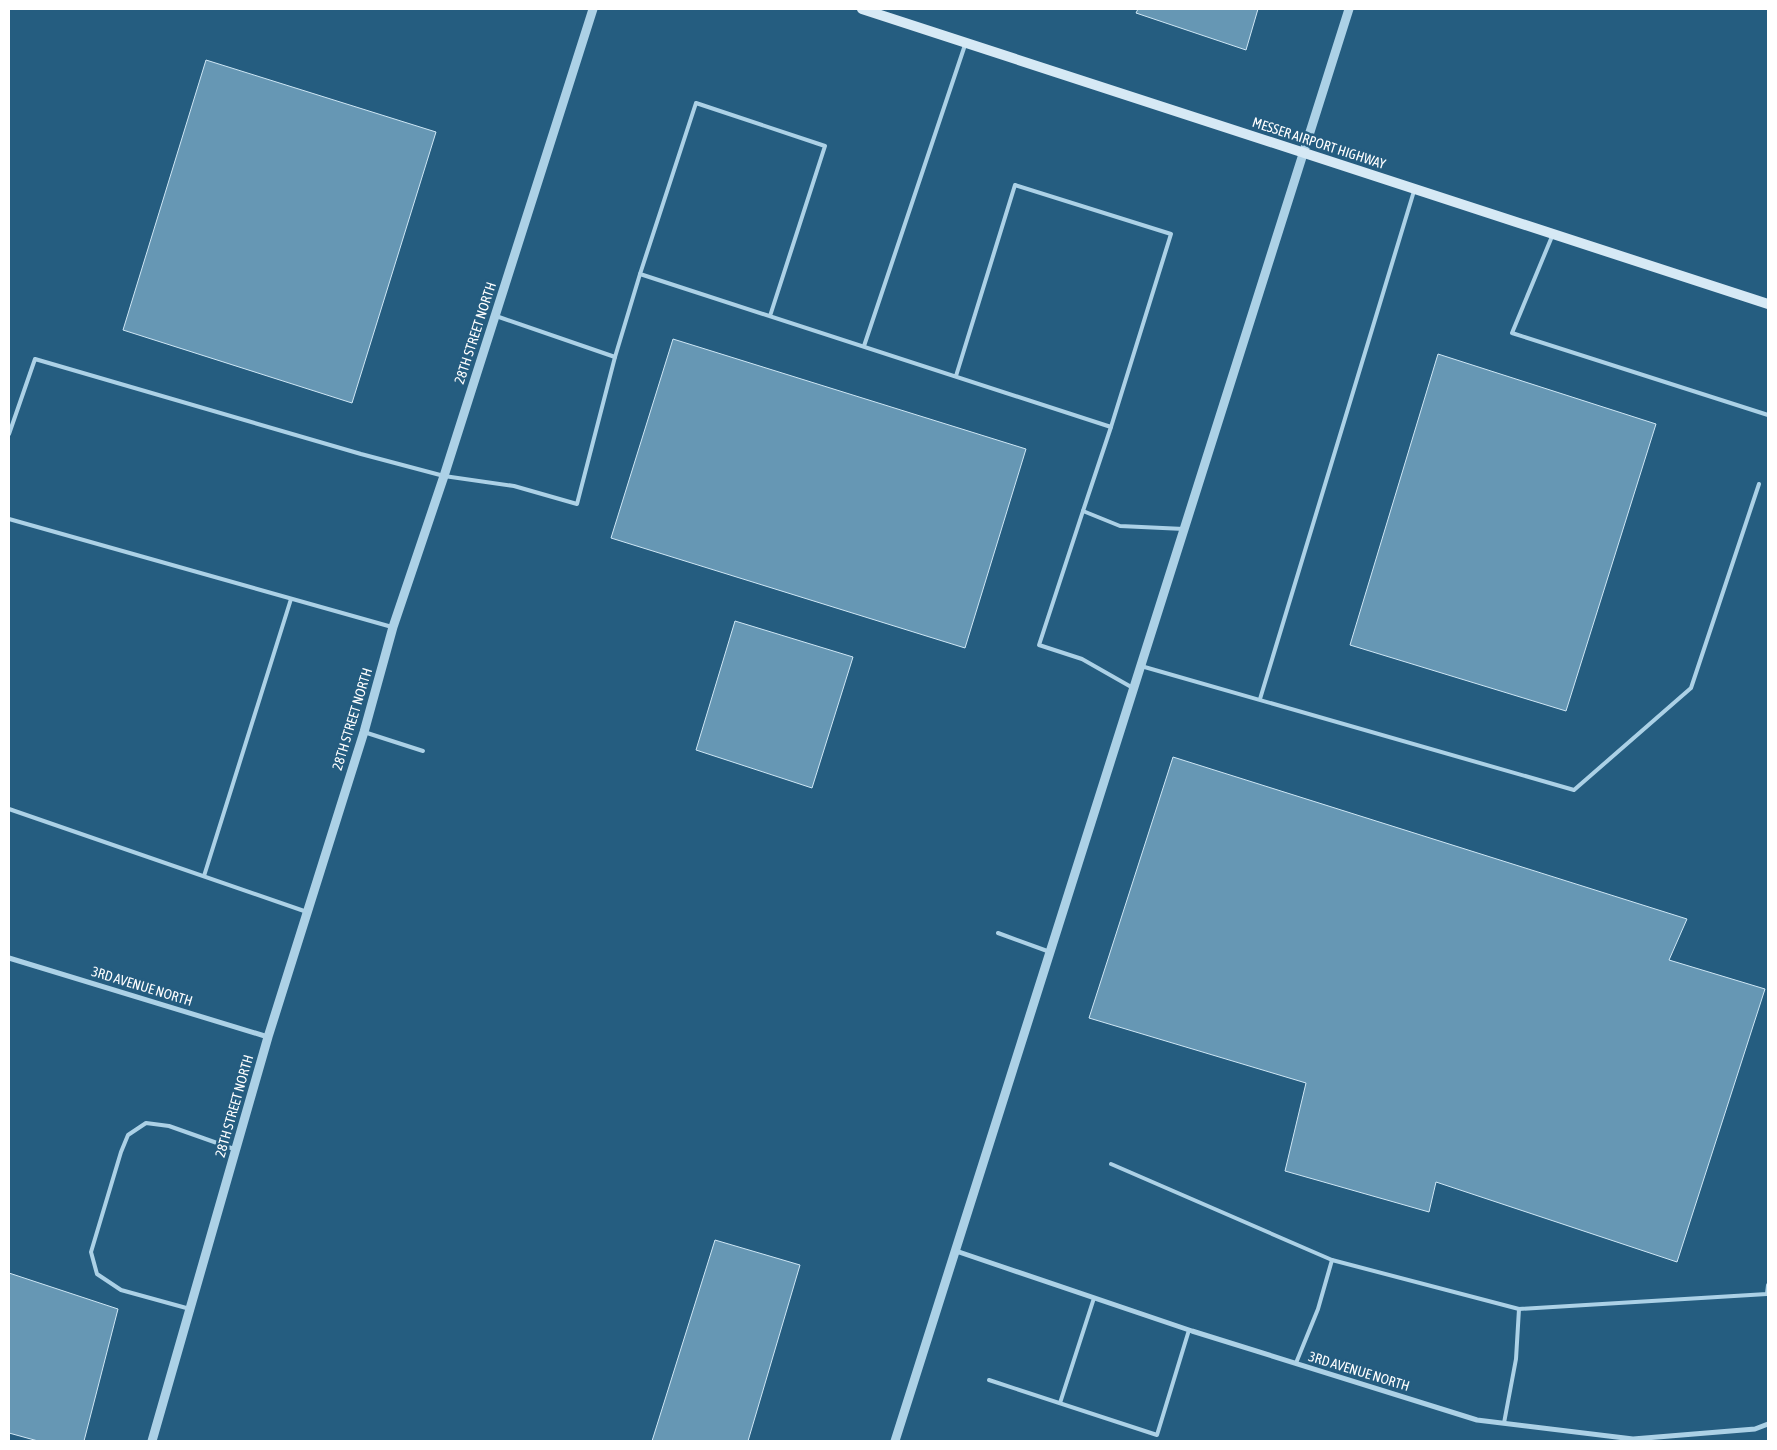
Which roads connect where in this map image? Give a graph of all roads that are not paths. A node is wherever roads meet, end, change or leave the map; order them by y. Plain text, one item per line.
1 (593, 9) edge
2 (862, 9) edge
3 (1349, 9) edge
4 (966, 42) junction
5 (1304, 153) junction
6 (1415, 189) junction
7 (1554, 234) junction
8 (640, 274) junction
9 (1768, 304) edge
10 (495, 316) junction
11 (770, 316) junction
12 (864, 346) junction
13 (615, 357) junction
14 (956, 376) junction
15 (1768, 415) edge
16 (1111, 427) junction
17 (9, 434) edge
18 (444, 476) junction
19 (1759, 484) dead end
20 (1082, 511) junction
21 (9, 519) edge
22 (1184, 530) junction
23 (292, 599) junction
24 (394, 627) junction
25 (1141, 666) junction
26 (1134, 689) junction
27 (1260, 699) junction
28 (364, 732) junction
29 (423, 751) dead end
30 (9, 809) edge
31 (204, 876) junction
32 (307, 912) junction
33 (998, 933) dead end
34 (1050, 952) junction
35 (9, 958) edge
36 (268, 1037) junction
37 (236, 1149) junction
38 (1111, 1164) dead end
39 (956, 1251) junction
40 (1332, 1260) junction
41 (1768, 1285) edge
42 (1094, 1298) junction
43 (190, 1309) junction
44 (1519, 1309) junction
45 (1189, 1330) junction
46 (1296, 1363) junction
47 (989, 1380) dead end
48 (1060, 1403) junction
49 (1504, 1423) junction
50 (1768, 1424) edge
51 (152, 1441) edge
52 (896, 1441) edge

1 - 10 street, 28TH STREET NORTH
2 - 4 main road, MESSER AIRPORT HIGHWAY
3 - 5 street
4 - 5 main road, MESSER AIRPORT HIGHWAY
4 - 12 lane
5 - 6 main road, MESSER AIRPORT HIGHWAY
5 - 22 street
6 - 7 main road, MESSER AIRPORT HIGHWAY
6 - 27 lane
7 - 9 main road, MESSER AIRPORT HIGHWAY
7 - 15 lane
8 - 11 lane
8 - 11 lane
8 - 13 lane
10 - 13 lane
10 - 18 street, 28TH STREET NORTH
11 - 12 lane
12 - 14 lane
13 - 18 lane
14 - 16 lane
14 - 16 lane
16 - 20 lane
17 - 18 lane
18 - 24 street, 28TH STREET NORTH
19 - 27 lane
20 - 22 lane
20 - 26 lane
21 - 23 lane
22 - 25 street
23 - 24 lane
23 - 31 lane
24 - 28 street, 28TH STREET NORTH
25 - 26 street
25 - 27 lane
26 - 34 street
28 - 29 lane
28 - 32 street, 28TH STREET NORTH
30 - 31 lane
31 - 32 lane
32 - 36 street, 28TH STREET NORTH
33 - 34 lane
34 - 39 street
35 - 36 street, 3RD AVENUE NORTH
36 - 37 street, 28TH STREET NORTH
37 - 43 street, 28TH STREET NORTH
37 - 43 lane
38 - 40 lane
39 - 42 street, 3RD AVENUE NORTH
39 - 52 street
40 - 44 lane
40 - 46 lane
41 - 44 lane
42 - 45 street, 3RD AVENUE NORTH
42 - 48 lane
43 - 51 street, 28TH STREET NORTH
44 - 49 lane
45 - 46 street, 3RD AVENUE NORTH
45 - 48 lane
46 - 49 street, 3RD AVENUE NORTH
47 - 48 lane
49 - 50 street, 3RD AVENUE NORTH

